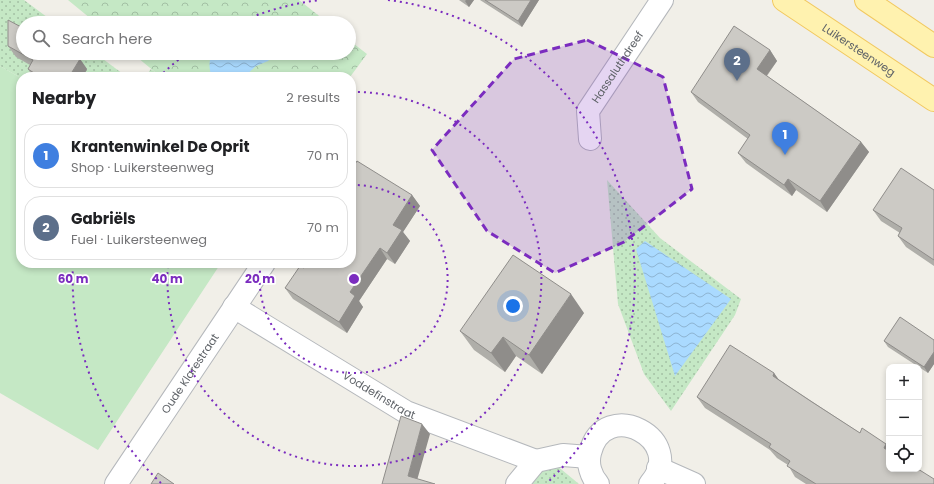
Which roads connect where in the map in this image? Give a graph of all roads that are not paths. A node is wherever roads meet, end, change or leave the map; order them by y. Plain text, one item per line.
1 (662, 0) edge
2 (784, 0) edge
3 (866, 0) edge
4 (934, 46) edge
5 (934, 100) edge
6 (590, 139) dead end
7 (261, 268) edge
8 (234, 308) junction
9 (589, 457) junction
10 (536, 461) junction
11 (654, 476) edge
12 (116, 484) edge
13 (517, 484) edge
14 (598, 484) edge
15 (694, 484) edge

1 - 6 street, Hassaluthdreef
2 - 5 main road, Luikersteenweg
3 - 4 main road
7 - 8 street, Oude Klarestraat
8 - 10 street, Voddefinstraat
8 - 12 street, Oude Klarestraat
9 - 10 street
9 - 11 street
9 - 14 street
10 - 13 street
11 - 15 street

